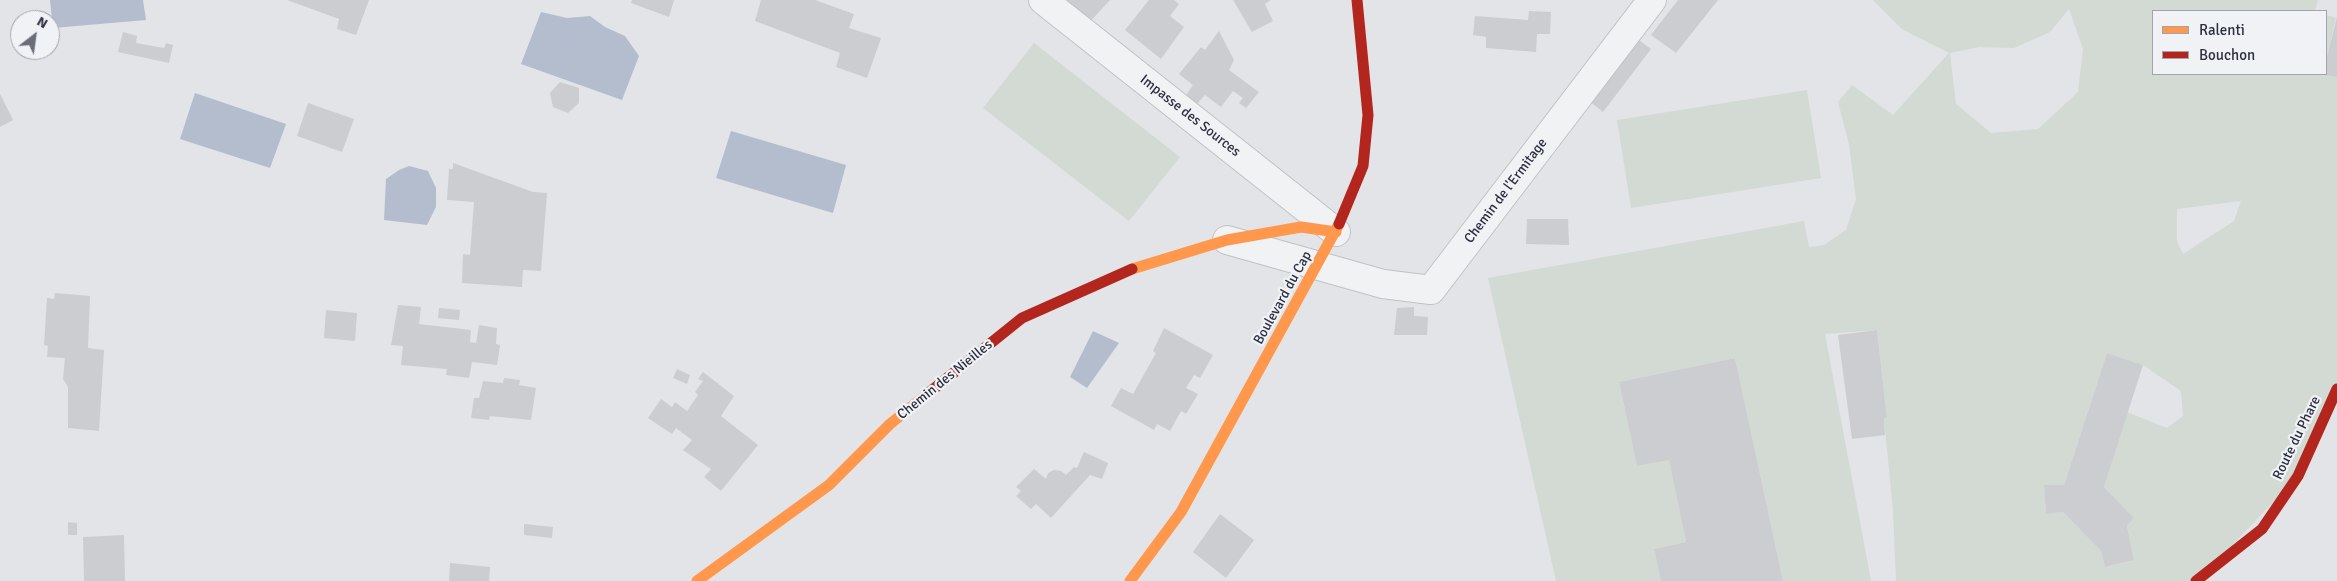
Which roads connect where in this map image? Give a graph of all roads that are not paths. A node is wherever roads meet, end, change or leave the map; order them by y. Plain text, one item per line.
1 (1043, 0) edge
2 (1357, 0) edge
3 (1652, 0) edge
4 (1336, 232) junction
5 (1227, 240) junction
6 (1318, 265) junction
7 (2337, 390) edge
8 (697, 581) edge
9 (1130, 581) edge
10 (2196, 581) edge

1 - 4 street, Impasse des Sources
2 - 4 street, Boulevard du Cap
3 - 6 street, Chemin de l'Ermitage
4 - 5 street, Chemin des Nieilles
4 - 6 street, Boulevard du Cap
5 - 6 street
5 - 8 street, Chemin des Nieilles
6 - 9 street, Boulevard du Cap
7 - 10 street, Route du Phare

